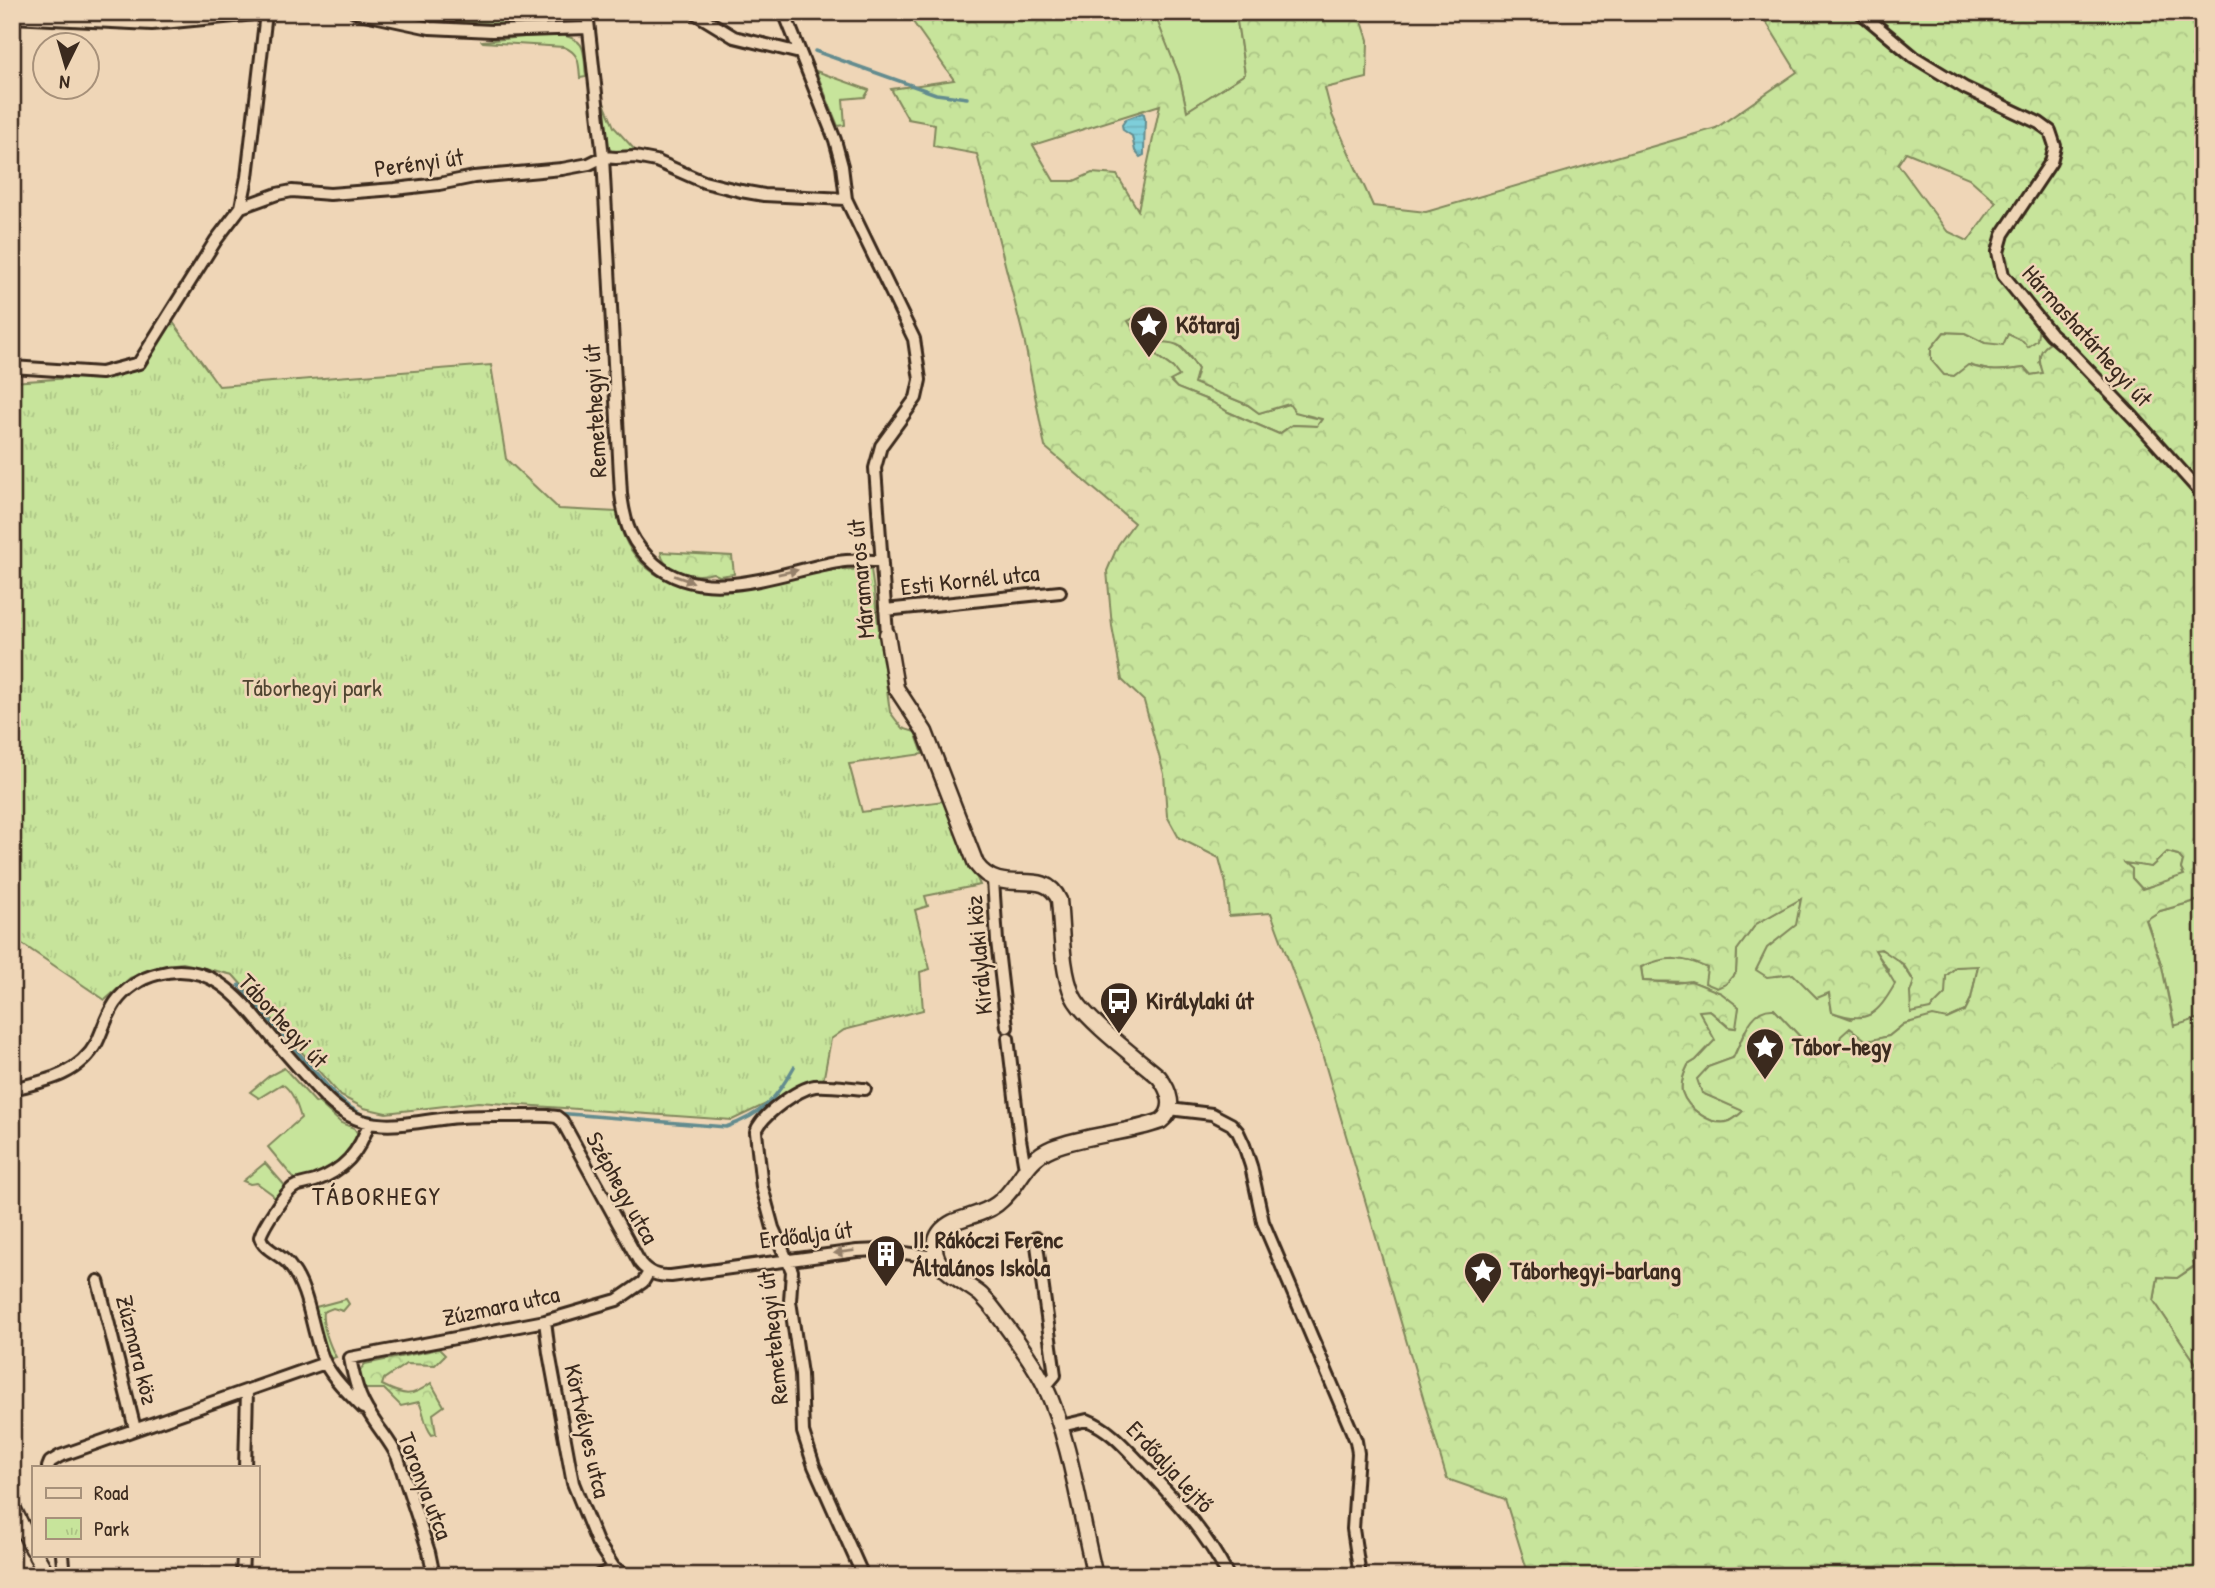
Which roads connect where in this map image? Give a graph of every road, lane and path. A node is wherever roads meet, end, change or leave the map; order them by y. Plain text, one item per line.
1 (278, 12) edge
2 (355, 12) edge
3 (587, 12) edge
4 (693, 12) edge
5 (784, 12) edge
6 (1860, 12) edge
7 (267, 13) edge
8 (12, 17) edge
9 (588, 28) junction
10 (800, 53) junction
11 (603, 157) junction
12 (846, 199) junction
13 (241, 207) junction
14 (12, 367) edge
15 (2203, 495) edge
16 (881, 561) junction
17 (1060, 592) dead end
18 (885, 610) junction
19 (887, 634) joint
20 (993, 880) junction
21 (12, 1089) edge
22 (865, 1089) dead end
23 (1170, 1109) junction
24 (562, 1121) joint
25 (369, 1124) junction
26 (1025, 1168) junction
27 (1036, 1238) dead end
28 (936, 1255) junction
29 (787, 1259) junction
30 (649, 1272) junction
31 (99, 1281) dead end
32 (545, 1321) junction
33 (350, 1359) joint
34 (326, 1363) junction
35 (1045, 1387) junction
36 (247, 1391) junction
37 (370, 1415) junction
38 (1061, 1426) junction
39 (135, 1429) junction
40 (48, 1466) edge
41 (245, 1466) edge
42 (12, 1506) edge
43 (32, 1547) edge
44 (37, 1556) edge
45 (62, 1556) edge
46 (243, 1556) edge
47 (614, 1568) junction
48 (48, 1576) edge
49 (64, 1576) edge
50 (242, 1576) edge
51 (434, 1576) edge
52 (598, 1576) edge
53 (628, 1576) edge
54 (863, 1576) edge
55 (1095, 1576) edge
56 (1227, 1576) edge
57 (1360, 1576) edge

1 - 7 street
2 - 9 street
3 - 9 street, Remetehegyi út
4 - 10 street
5 - 10 street, Máramaros út
6 - 15 street, Hármashatárhegyi út
7 - 8 street
7 - 13 street
9 - 11 street, Remetehegyi út
10 - 12 street, Máramaros út
11 - 12 street
11 - 13 street, Perényi út
11 -> 16 street, Remetehegyi út
12 - 16 street, Máramaros út
13 - 14 street
16 - 18 street, Máramaros út
17 - 18 street, Esti Kornél utca
18 - 19 street, Máramaros út
19 - 20 street, Máramaros út
20 - 23 street
20 - 26 street, Királylaki köz
21 - 25 street, Táborhegyi út
22 - 29 street, Remetehegyi út
23 - 26 street
23 - 57 street
24 - 25 street, Táborhegyi út
24 - 30 street, Széphegy utca
25 - 34 street, Toronya utca
26 - 28 street
27 - 35 street
28 -> 29 street, Erdőalja út
28 - 35 street
29 - 30 street, Erdőalja út
29 - 54 street, Remetehegyi út
30 - 32 street, Zúzmara utca
31 - 39 street, Zúzmara köz
32 - 33 street, Zúzmara utca
32 - 47 street, Körtvélyes utca
33 - 37 street, Toronya utca
34 - 36 street
34 - 37 street, Toronya utca
35 - 38 street
36 - 39 street
36 - 41 street
37 - 51 street, Toronya utca
38 - 55 street
38 - 56 street, Erdőalja lejtő
39 - 40 street
42 - 43 street
44 - 48 street
45 - 49 street
46 - 50 street
47 - 52 street
47 - 53 street, Körtvélyes utca

